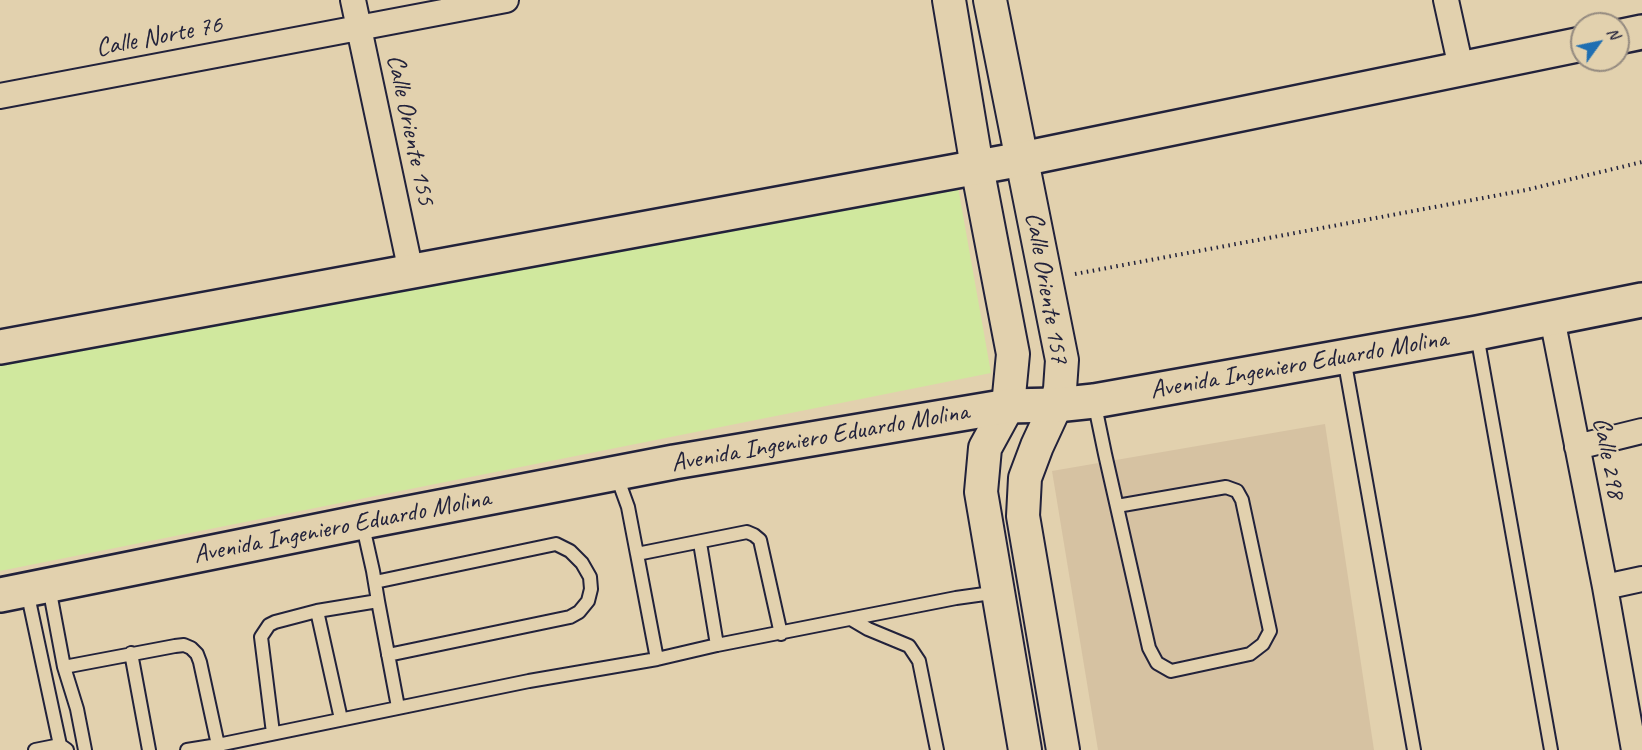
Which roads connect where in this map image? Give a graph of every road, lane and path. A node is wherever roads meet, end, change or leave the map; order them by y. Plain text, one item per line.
1 (353, 0) edge
2 (506, 0) edge
3 (949, 0) edge
4 (990, 0) edge
5 (1446, 0) edge
6 (359, 28) junction
7 (1570, 46) edge
8 (1461, 68) junction
9 (0, 96) edge
10 (1022, 159) junction
11 (1642, 162) edge
12 (977, 167) junction
13 (411, 272) junction
14 (1046, 280) junction
15 (1642, 300) edge
16 (1552, 318) junction
17 (1477, 333) junction
18 (0, 347) edge
19 (1344, 357) junction
20 (1094, 402) junction
21 (1056, 405) junction
22 (1008, 406) junction
23 (1642, 431) edge
24 (1577, 447) junction
25 (616, 474) junction
26 (1117, 506) junction
27 (362, 522) junction
28 (700, 543) junction
29 (637, 554) junction
30 (1642, 579) edge
31 (375, 582) junction
32 (1605, 587) junction
33 (25, 590) edge
34 (999, 592) junction
35 (378, 601) junction
36 (317, 611) junction
37 (851, 619) junction
38 (781, 634) junction
39 (717, 645) junction
40 (131, 653) junction
41 (388, 655) junction
42 (657, 659) junction
43 (64, 667) junction
44 (398, 707) junction
45 (341, 719) junction
46 (273, 733) junction
47 (1636, 739) edge
48 (218, 745) junction
49 (64, 747) edge
50 (35, 750) edge
51 (85, 750) edge
52 (149, 750) edge
53 (188, 750) edge
54 (937, 750) edge
55 (1025, 750) edge
56 (1063, 750) edge
57 (1414, 750) edge
58 (1551, 750) edge

1 - 6 street, Calle Oriente 155
2 - 6 street, Calle Norte 76
3 - 12 street, Calle Oriente 157
4 - 10 street, Calle Oriente 157
5 - 8 street
6 - 9 street, Calle Norte 76
6 - 13 street, Calle Oriente 155
7 - 8 main road
8 - 10 main road
10 - 12 main road
10 - 14 street, Calle Oriente 157
11 - 14 path
12 - 13 main road
12 - 22 street, Calle Oriente 157
13 - 18 main road
14 - 21 street, Calle Oriente 157
15 - 16 main road, Avenida Ingeniero Eduardo Molina
16 - 17 main road, Avenida Ingeniero Eduardo Molina
16 - 24 street, Calle 298
17 - 19 main road, Avenida Ingeniero Eduardo Molina
17 - 58 lane
19 - 20 main road, Avenida Ingeniero Eduardo Molina
19 - 57 lane
20 - 21 main road, Avenida Ingeniero Eduardo Molina
20 - 26 lane
21 - 22 main road, Avenida Ingeniero Eduardo Molina
21 - 56 street, Calle Oriente 157
22 - 25 main road, Avenida Ingeniero Eduardo Molina
22 - 34 street, Calle Oriente 157
23 - 24 street
24 - 32 street, Calle 298
25 - 27 main road, Avenida Ingeniero Eduardo Molina
25 - 29 lane
26 - 26 lane
27 - 31 lane
27 - 33 main road, Avenida Ingeniero Eduardo Molina
28 - 29 lane
28 - 38 lane
28 - 39 lane
29 - 42 lane
30 - 32 street
31 - 35 lane
31 - 41 lane
32 - 47 street, Calle 298
33 - 43 lane
33 - 49 lane
34 - 37 lane
34 - 55 street, Calle Oriente 157
35 - 36 lane
35 - 41 lane
36 - 45 lane
36 - 46 lane
37 - 38 lane
37 - 54 lane
38 - 39 lane
39 - 42 lane
40 - 43 lane
40 - 48 lane
40 - 52 lane
41 - 44 lane
42 - 44 lane
43 - 51 lane
44 - 45 lane
45 - 46 lane
46 - 48 lane
48 - 53 lane
49 - 50 lane

